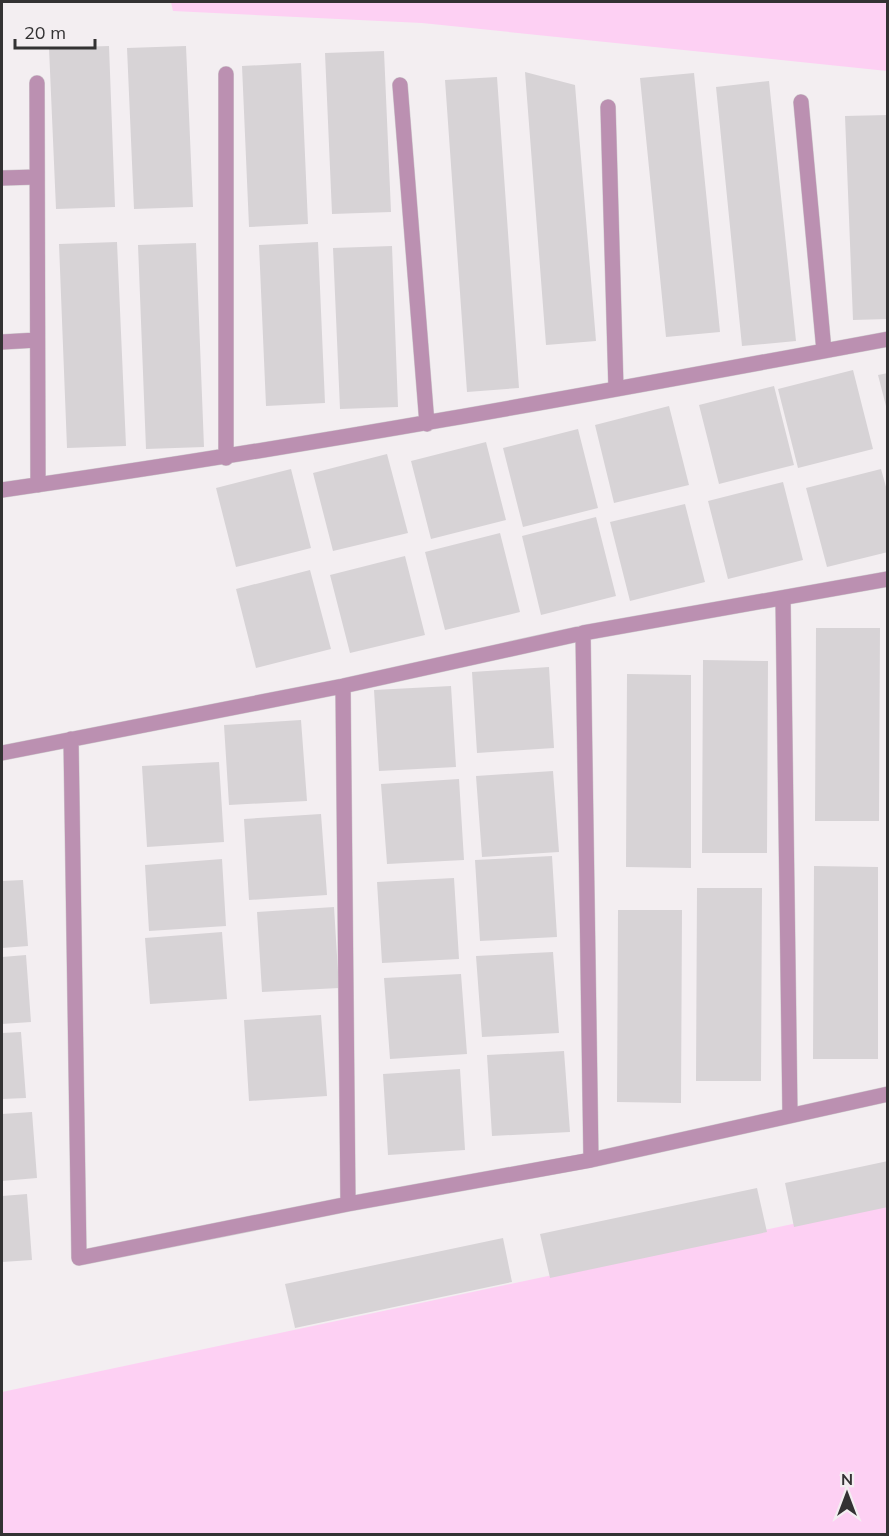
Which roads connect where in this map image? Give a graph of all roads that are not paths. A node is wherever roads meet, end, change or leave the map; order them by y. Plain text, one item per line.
1 (226, 74) dead end
2 (37, 83) dead end
3 (400, 86) dead end
4 (801, 102) dead end
5 (608, 106) dead end
6 (37, 177) junction
7 (2, 178) edge
8 (888, 339) edge
9 (37, 340) junction
10 (2, 342) edge
11 (824, 351) junction
12 (616, 389) junction
13 (427, 424) junction
14 (226, 458) junction
15 (38, 485) junction
16 (2, 490) edge
17 (888, 579) edge
18 (783, 599) junction
19 (583, 633) junction
20 (344, 686) junction
21 (71, 739) junction
22 (2, 753) edge
23 (888, 1094) edge
24 (790, 1115) junction
25 (591, 1160) junction
26 (348, 1204) junction

1 - 14 street
2 - 6 street
3 - 13 street
4 - 11 street
5 - 12 street
6 - 7 street
6 - 9 street
8 - 11 street
9 - 10 street
9 - 15 street
11 - 12 street
12 - 13 street
13 - 14 street
14 - 15 street
15 - 16 street
17 - 18 street
18 - 19 street
18 - 24 street
19 - 20 street
19 - 25 street
20 - 21 street
20 - 26 street
21 - 22 street
21 - 26 street
23 - 24 street
24 - 25 street
25 - 26 street

